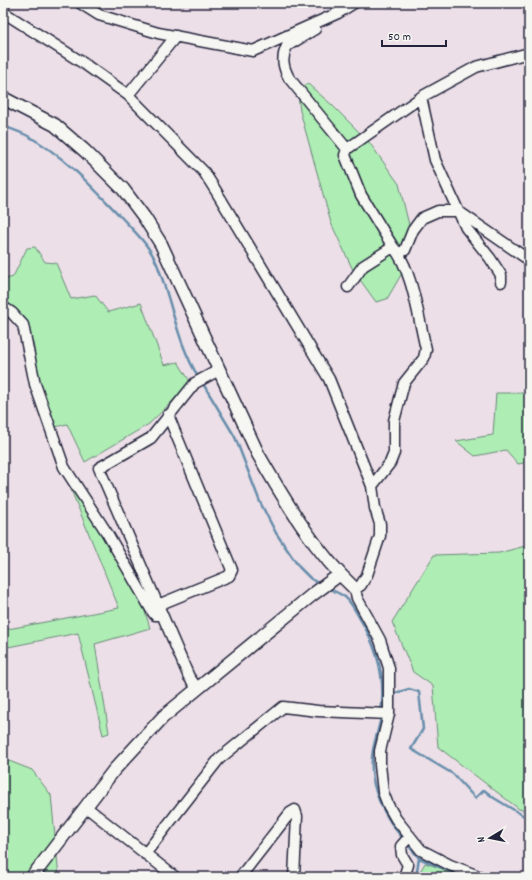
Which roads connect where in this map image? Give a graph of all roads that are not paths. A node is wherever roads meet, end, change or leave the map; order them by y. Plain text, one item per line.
1 (80, 3) edge
2 (354, 3) edge
3 (3, 12) edge
4 (320, 21) junction
5 (176, 36) junction
6 (529, 53) edge
7 (128, 95) junction
8 (421, 97) junction
9 (3, 98) edge
10 (346, 148) junction
11 (458, 211) junction
12 (397, 250) junction
13 (529, 260) edge
14 (501, 282) dead end
15 (348, 287) dead end
16 (3, 307) edge
17 (214, 372) junction
18 (168, 415) junction
19 (372, 486) junction
20 (339, 575) junction
21 (355, 590) junction
22 (160, 610) junction
23 (198, 689) junction
24 (389, 714) junction
25 (86, 807) junction
26 (406, 839) junction
27 (145, 854) junction
28 (32, 877) edge
29 (175, 877) edge
30 (240, 877) edge
31 (294, 877) edge
32 (404, 877) edge
33 (481, 877) edge

1 - 5 street
2 - 4 street
3 - 7 street
4 - 5 street
4 - 10 street
5 - 7 street
6 - 8 street
7 - 19 street
8 - 10 street
8 - 11 street
9 - 17 street
10 - 12 street
11 - 12 street
11 - 13 street
11 - 14 street
12 - 15 street
12 - 19 street
16 - 22 street
17 - 18 street
17 - 20 street
18 - 22 street
18 - 22 street
19 - 21 street
20 - 21 street
20 - 23 street
21 - 24 street
22 - 23 street
23 - 25 street
24 - 26 street
24 - 27 street
25 - 27 street
25 - 28 street
26 - 32 street
26 - 33 street
27 - 29 street
30 - 31 street

